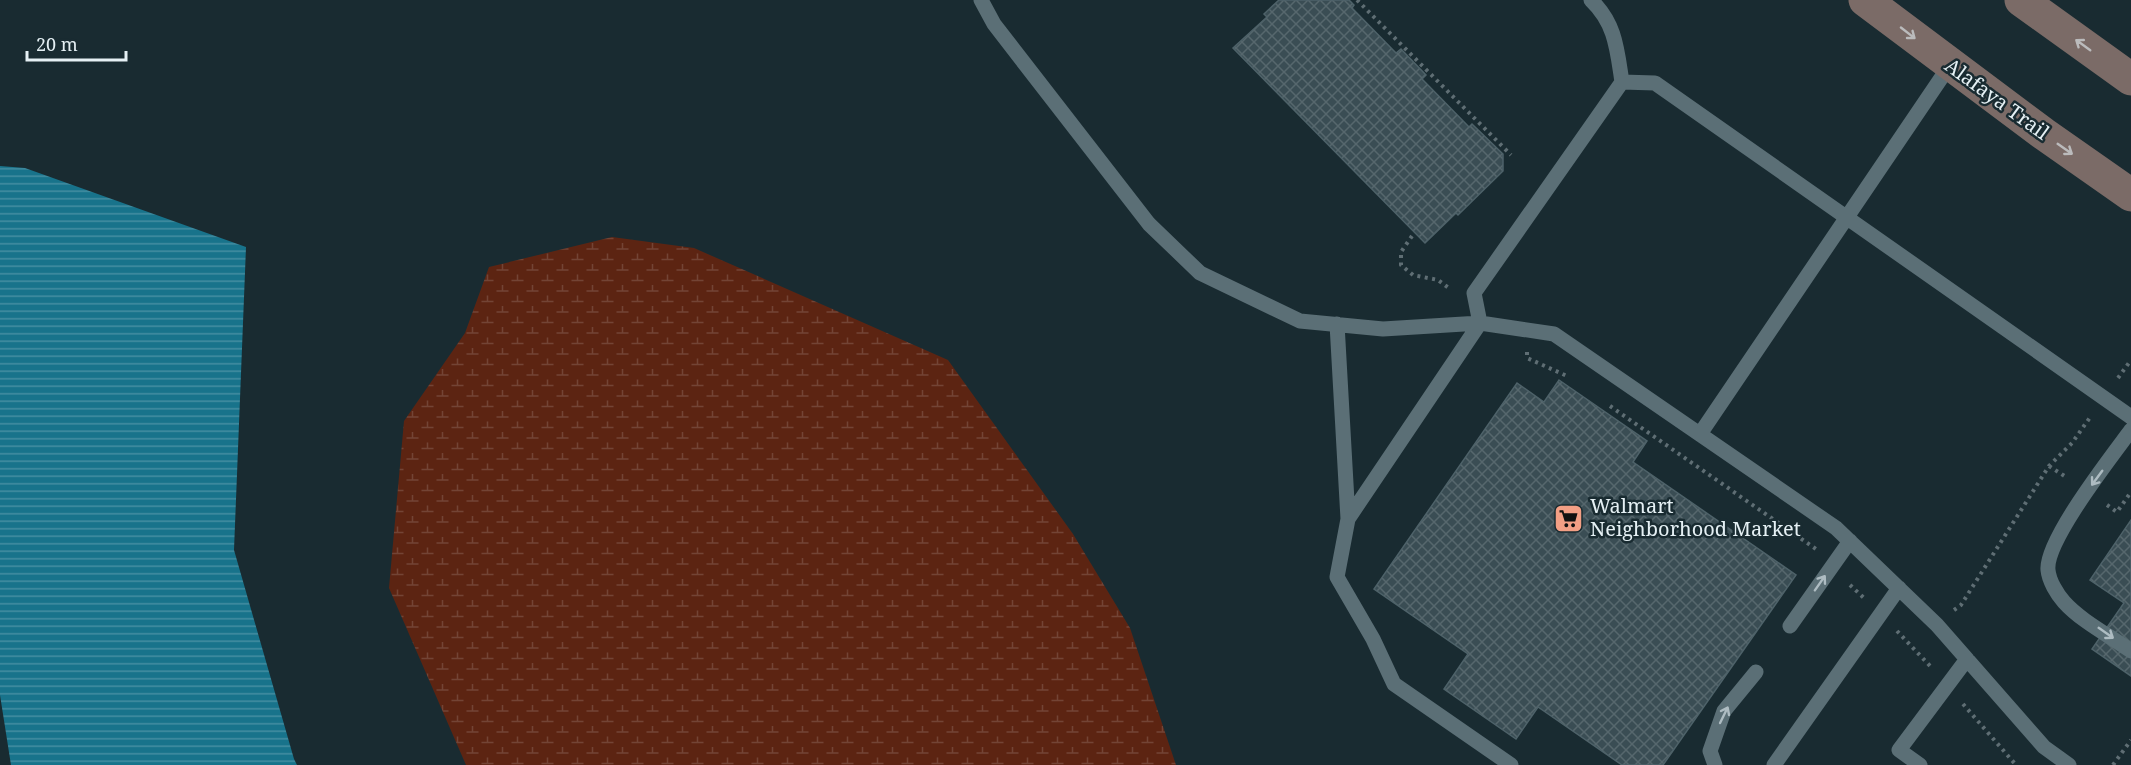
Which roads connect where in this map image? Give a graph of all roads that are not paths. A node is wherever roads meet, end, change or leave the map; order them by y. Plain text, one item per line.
1 (981, 0) edge
2 (1591, 0) edge
3 (1865, 0) edge
4 (2021, 0) edge
5 (1950, 65) junction
6 (2131, 79) edge
7 (1622, 82) junction
8 (2131, 195) edge
9 (1847, 218) junction
10 (1480, 323) junction
11 (1337, 324) junction
12 (2131, 417) edge
13 (2131, 430) edge
14 (1700, 434) junction
15 (1347, 519) junction
16 (1850, 541) junction
17 (1899, 588) junction
18 (1790, 626) dead end
19 (2131, 651) edge
20 (1967, 659) junction
21 (1756, 672) dead end
22 (1511, 765) edge
23 (1715, 765) edge
24 (1774, 765) edge
25 (1920, 765) edge
26 (2069, 765) edge

1 - 11 lane
2 - 7 lane
3 -> 5 main road, Alafaya Trail
6 -> 4 main road
5 -> 8 main road, Alafaya Trail
5 - 9 lane
7 - 9 lane
7 - 10 lane
9 - 12 lane
9 - 14 lane
10 - 11 lane
10 - 14 lane
10 - 15 lane
11 - 15 lane
13 -> 19 lane
14 - 16 lane
15 - 22 lane
16 - 17 lane
18 -> 16 lane
17 - 20 lane
17 - 24 lane
20 - 25 lane
20 - 26 lane
23 -> 21 lane

